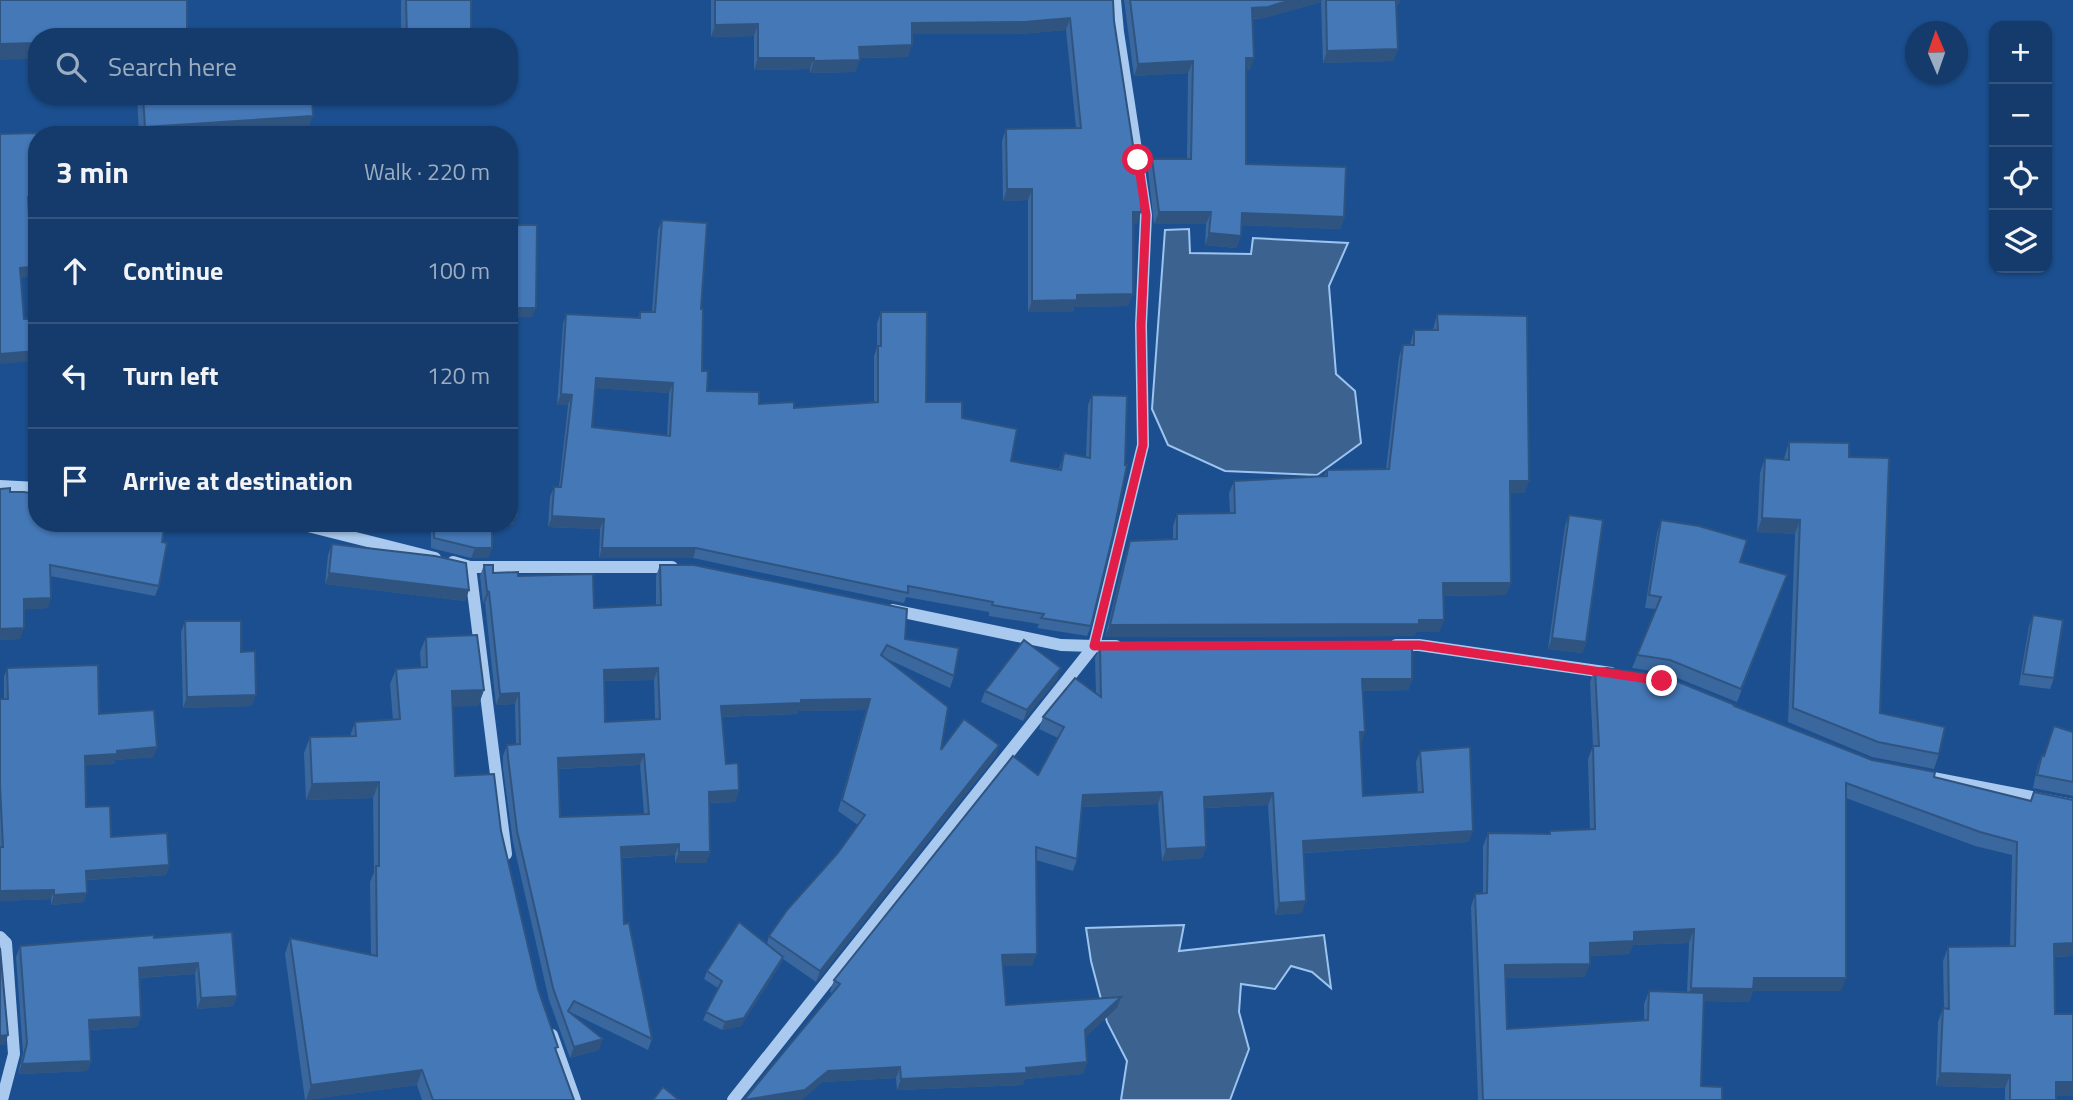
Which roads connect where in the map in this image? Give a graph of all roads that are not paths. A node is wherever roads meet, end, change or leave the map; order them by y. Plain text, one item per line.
1 (1115, 0) edge
2 (0, 486) edge
3 (28, 488) edge
4 (332, 532) edge
5 (470, 566) junction
6 (691, 567) edge
7 (876, 606) edge
8 (1378, 645) edge
9 (1094, 646) junction
10 (1135, 646) edge
11 (1622, 675) edge
12 (1924, 776) edge
13 (2073, 806) edge
14 (510, 870) edge
15 (0, 937) edge
16 (549, 1027) edge
17 (2, 1100) edge
18 (575, 1100) edge
19 (733, 1100) edge

1 - 9 street
2 - 3 street
4 - 5 street
5 - 6 street
5 - 14 street
7 - 9 street
8 - 11 street
9 - 10 street
9 - 19 street
12 - 13 street
15 - 17 street
16 - 18 street

